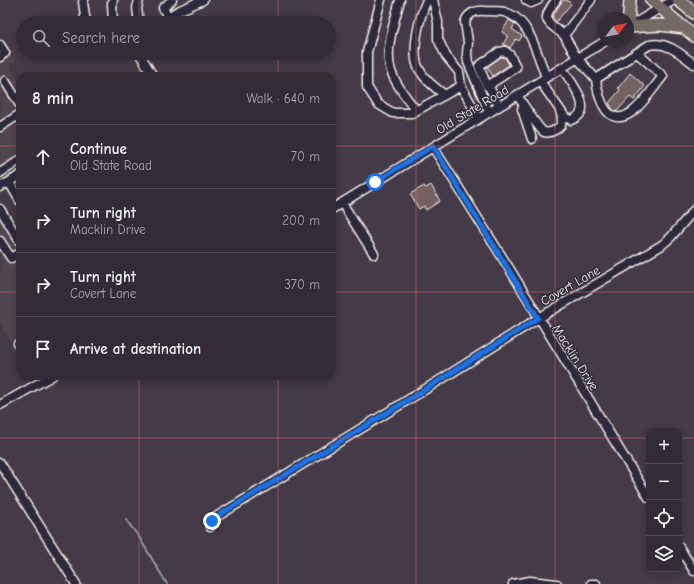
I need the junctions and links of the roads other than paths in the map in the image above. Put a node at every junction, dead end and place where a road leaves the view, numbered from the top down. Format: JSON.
{"nodes":[{"id":1,"x":84,"y":0,"type":"edge"},
{"id":2,"x":113,"y":0,"type":"edge"},
{"id":3,"x":139,"y":0,"type":"edge"},
{"id":4,"x":172,"y":0,"type":"edge"},
{"id":5,"x":203,"y":0,"type":"edge"},
{"id":6,"x":381,"y":0,"type":"edge"},
{"id":7,"x":400,"y":0,"type":"edge"},
{"id":8,"x":427,"y":0,"type":"edge"},
{"id":9,"x":433,"y":0,"type":"edge"},
{"id":10,"x":526,"y":0,"type":"edge"},
{"id":11,"x":538,"y":0,"type":"edge"},
{"id":12,"x":556,"y":0,"type":"edge"},
{"id":13,"x":591,"y":0,"type":"edge"},
{"id":14,"x":630,"y":0,"type":"edge"},
{"id":15,"x":651,"y":0,"type":"edge"},
{"id":16,"x":674,"y":0,"type":"edge"},
{"id":17,"x":678,"y":0,"type":"edge"},
{"id":18,"x":693,"y":0,"type":"edge"},
{"id":19,"x":694,"y":6,"type":"edge"},
{"id":20,"x":660,"y":8,"type":"junction"},
{"id":21,"x":629,"y":12,"type":"edge"},
{"id":22,"x":694,"y":13,"type":"edge"},
{"id":23,"x":85,"y":16,"type":"edge"},
{"id":24,"x":113,"y":16,"type":"edge"},
{"id":25,"x":137,"y":16,"type":"edge"},
{"id":26,"x":168,"y":16,"type":"edge"},
{"id":27,"x":170,"y":16,"type":"edge"},
{"id":28,"x":634,"y":23,"type":"edge"},
{"id":29,"x":634,"y":27,"type":"edge"},
{"id":30,"x":685,"y":28,"type":"junction"},
{"id":31,"x":565,"y":36,"type":"junction"},
{"id":32,"x":694,"y":36,"type":"edge"},
{"id":33,"x":0,"y":45,"type":"edge"},
{"id":34,"x":598,"y":46,"type":"edge"},
{"id":35,"x":637,"y":53,"type":"junction"},
{"id":36,"x":0,"y":57,"type":"edge"},
{"id":37,"x":577,"y":58,"type":"junction"},
{"id":38,"x":143,"y":60,"type":"edge"},
{"id":39,"x":694,"y":64,"type":"edge"},
{"id":40,"x":562,"y":68,"type":"junction"},
{"id":41,"x":151,"y":72,"type":"edge"},
{"id":42,"x":543,"y":79,"type":"junction"},
{"id":43,"x":596,"y":79,"type":"junction"},
{"id":44,"x":5,"y":81,"type":"dead end"},
{"id":45,"x":461,"y":86,"type":"junction"},
{"id":46,"x":489,"y":87,"type":"junction"},
{"id":47,"x":444,"y":95,"type":"junction"},
{"id":48,"x":517,"y":95,"type":"junction"},
{"id":49,"x":16,"y":99,"type":"edge"},
{"id":50,"x":499,"y":106,"type":"junction"},
{"id":51,"x":524,"y":106,"type":"junction"},
{"id":52,"x":559,"y":108,"type":"junction"},
{"id":53,"x":416,"y":110,"type":"junction"},
{"id":54,"x":489,"y":112,"type":"junction"},
{"id":55,"x":16,"y":117,"type":"edge"},
{"id":56,"x":479,"y":118,"type":"junction"},
{"id":57,"x":0,"y":127,"type":"edge"},
{"id":58,"x":532,"y":139,"type":"dead end"},
{"id":59,"x":433,"y":146,"type":"junction"},
{"id":60,"x":16,"y":163,"type":"edge"},
{"id":61,"x":0,"y":173,"type":"edge"},
{"id":62,"x":16,"y":177,"type":"edge"},
{"id":63,"x":8,"y":182,"type":"junction"},
{"id":64,"x":0,"y":187,"type":"edge"},
{"id":65,"x":16,"y":195,"type":"edge"},
{"id":66,"x":342,"y":203,"type":"junction"},
{"id":67,"x":336,"y":207,"type":"edge"},
{"id":68,"x":0,"y":209,"type":"edge"},
{"id":69,"x":694,"y":210,"type":"edge"},
{"id":70,"x":16,"y":233,"type":"edge"},
{"id":71,"x":0,"y":241,"type":"edge"},
{"id":72,"x":374,"y":254,"type":"dead end"},
{"id":73,"x":16,"y":255,"type":"edge"},
{"id":74,"x":538,"y":318,"type":"junction"},
{"id":75,"x":45,"y":380,"type":"edge"},
{"id":76,"x":0,"y":405,"type":"edge"},
{"id":77,"x":0,"y":463,"type":"edge"},
{"id":78,"x":646,"y":493,"type":"edge"},
{"id":79,"x":210,"y":527,"type":"dead end"},
{"id":80,"x":682,"y":551,"type":"edge"},
{"id":81,"x":694,"y":571,"type":"edge"},
{"id":82,"x":76,"y":584,"type":"edge"},
{"id":83,"x":514,"y":584,"type":"edge"},
{"id":84,"x":557,"y":584,"type":"edge"},
{"id":85,"x":591,"y":584,"type":"edge"},
{"id":86,"x":596,"y":584,"type":"edge"}],
"edges":[{"from":1,"to":23,"type":"street"},
{"from":2,"to":24,"type":"street"},
{"from":3,"to":25,"type":"street"},
{"from":4,"to":26,"type":"street"},
{"from":5,"to":27,"type":"street"},
{"from":6,"to":53,"type":"street"},
{"from":7,"to":53,"type":"street"},
{"from":8,"to":47,"type":"street"},
{"from":9,"to":45,"type":"street"},
{"from":10,"to":11,"type":"street"},
{"from":12,"to":31,"type":"street"},
{"from":13,"to":31,"type":"street"},
{"from":14,"to":21,"type":"highway"},
{"from":15,"to":20,"type":"highway"},
{"from":16,"to":20,"type":"street"},
{"from":17,"to":22,"type":"highway"},
{"from":18,"to":19,"type":"highway"},
{"from":20,"to":28,"type":"street"},
{"from":20,"to":30,"type":"highway"},
{"from":29,"to":30,"type":"highway"},
{"from":30,"to":32,"type":"highway"},
{"from":31,"to":37,"type":"street"},
{"from":33,"to":36,"type":"street"},
{"from":34,"to":37,"type":"street","name":"Old State Road"},
{"from":35,"to":39,"type":"street"},
{"from":35,"to":43,"type":"street"},
{"from":35,"to":43,"type":"street"},
{"from":37,"to":40,"type":"street","name":"Old State Road"},
{"from":37,"to":43,"type":"street"},
{"from":38,"to":41,"type":"street"},
{"from":40,"to":42,"type":"street","name":"Old State Road"},
{"from":40,"to":52,"type":"street"},
{"from":42,"to":48,"type":"street","name":"Old State Road"},
{"from":42,"to":52,"type":"street"},
{"from":42,"to":54,"type":"street"},
{"from":44,"to":49,"type":"street"},
{"from":45,"to":47,"type":"street"},
{"from":45,"to":56,"type":"street"},
{"from":46,"to":46,"type":"street"},
{"from":46,"to":50,"type":"street"},
{"from":47,"to":53,"type":"street"},
{"from":48,"to":50,"type":"street","name":"Old State Road"},
{"from":48,"to":51,"type":"street"},
{"from":50,"to":54,"type":"street","name":"Old State Road"},
{"from":51,"to":52,"type":"street"},
{"from":51,"to":58,"type":"street"},
{"from":54,"to":56,"type":"street","name":"Old State Road"},
{"from":55,"to":57,"type":"street"},
{"from":56,"to":59,"type":"street","name":"Old State Road"},
{"from":59,"to":66,"type":"street","name":"Old State Road"},
{"from":59,"to":74,"type":"street","name":"Macklin Drive"},
{"from":60,"to":61,"type":"street"},
{"from":62,"to":63,"type":"street"},
{"from":63,"to":64,"type":"street"},
{"from":63,"to":65,"type":"street"},
{"from":66,"to":67,"type":"street","name":"Old State Road"},
{"from":66,"to":72,"type":"street"},
{"from":68,"to":70,"type":"street"},
{"from":69,"to":74,"type":"street","name":"Covert Lane"},
{"from":71,"to":73,"type":"street"},
{"from":74,"to":78,"type":"street","name":"Macklin Drive"},
{"from":74,"to":79,"type":"street","name":"Covert Lane"},
{"from":75,"to":76,"type":"street"},
{"from":77,"to":82,"type":"street"},
{"from":80,"to":81,"type":"street"},
{"from":83,"to":84,"type":"street"},
{"from":85,"to":86,"type":"street"}]}
